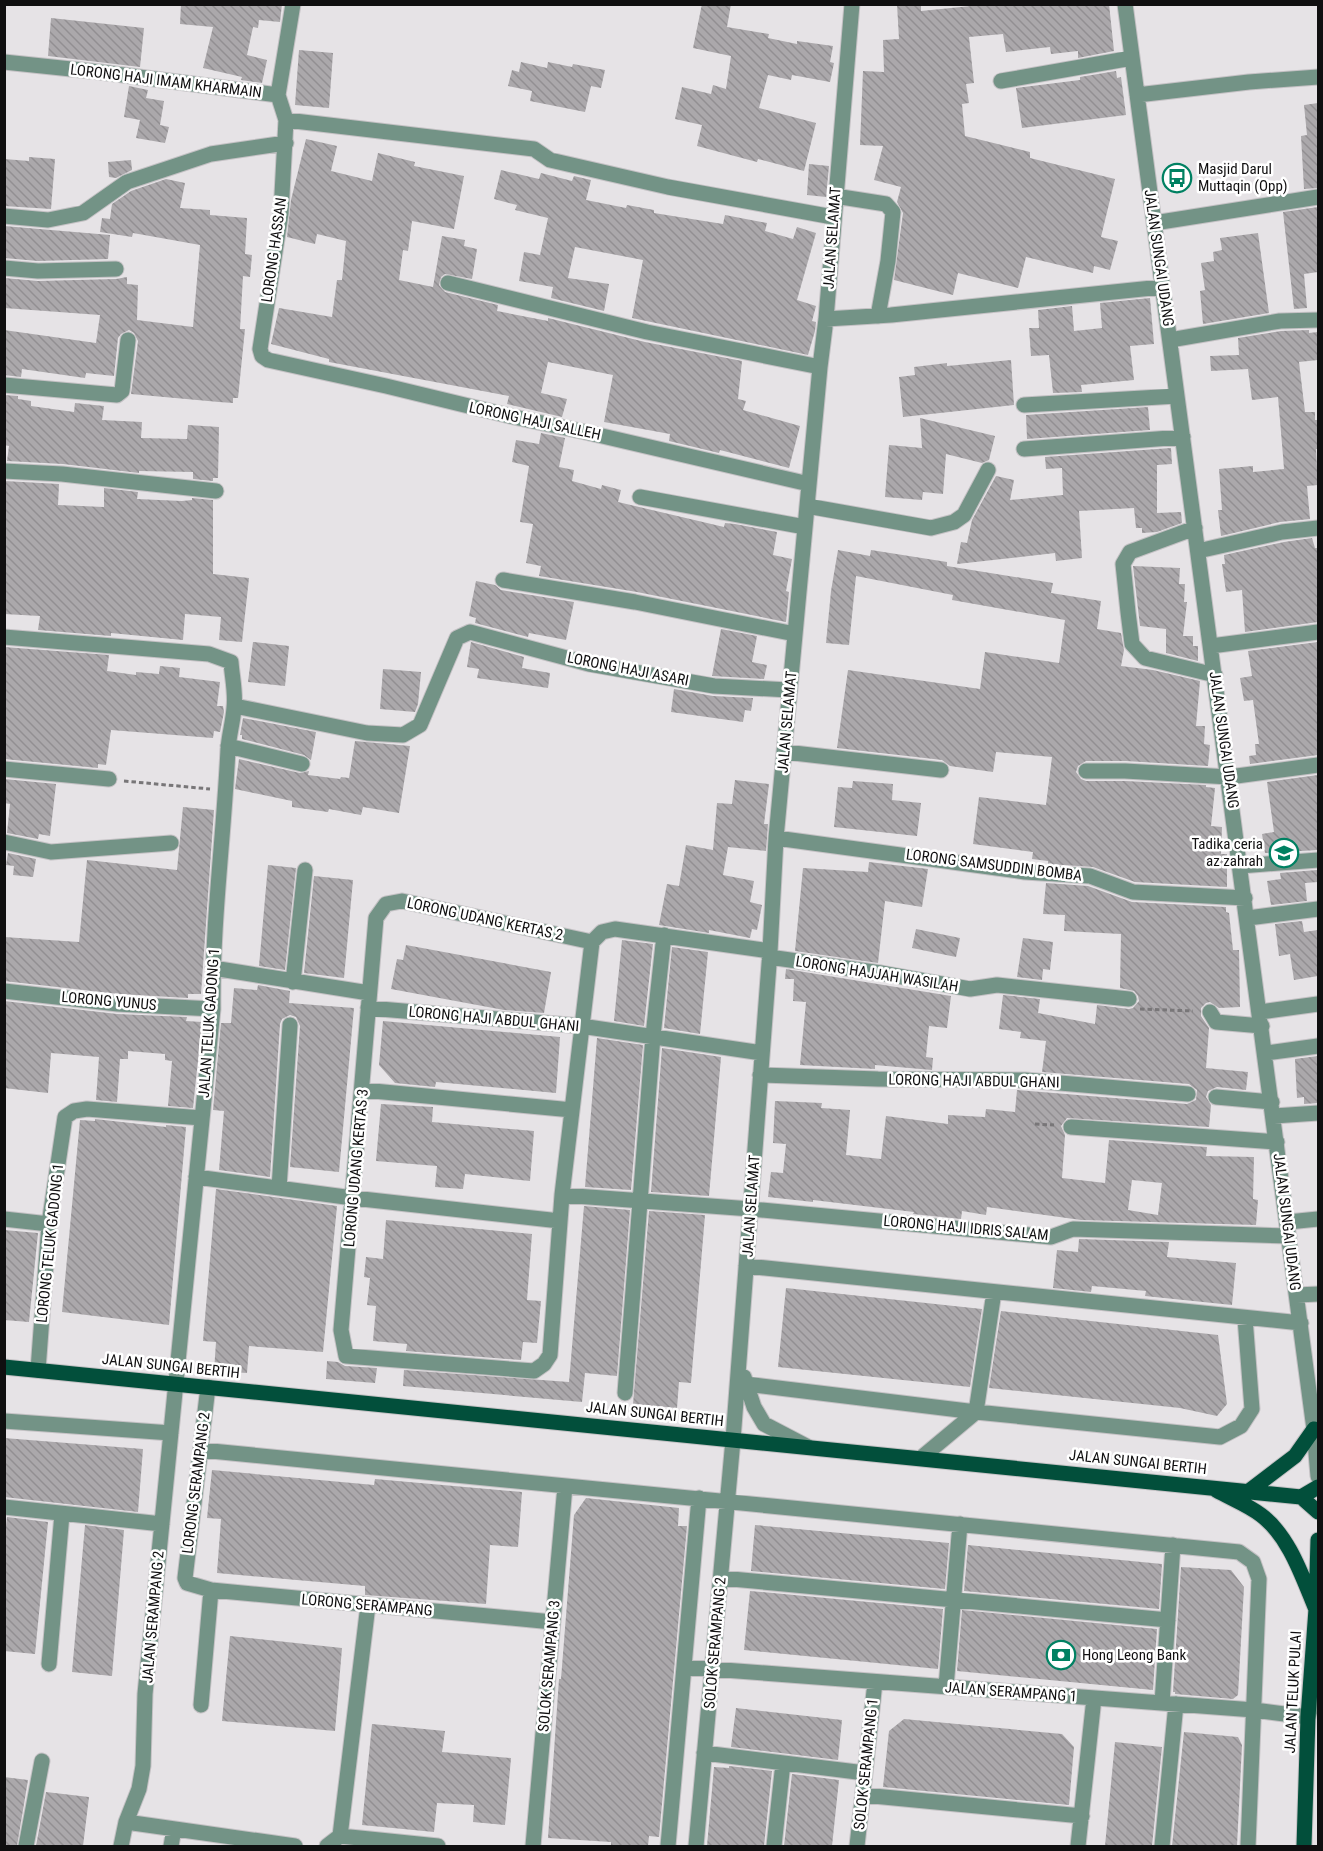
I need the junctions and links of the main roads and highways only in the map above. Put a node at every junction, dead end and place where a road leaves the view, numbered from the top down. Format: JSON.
{"nodes":[{"id":1,"x":4,"y":1367,"type":"edge"},
{"id":2,"x":1316,"y":1434,"type":"edge"},
{"id":3,"x":1210,"y":1487,"type":"junction"},
{"id":4,"x":1318,"y":1487,"type":"edge"},
{"id":5,"x":1249,"y":1491,"type":"junction"},
{"id":6,"x":1301,"y":1497,"type":"junction"},
{"id":7,"x":1318,"y":1512,"type":"edge"},
{"id":8,"x":1318,"y":1540,"type":"edge"},
{"id":9,"x":1317,"y":1608,"type":"edge"},
{"id":10,"x":1304,"y":1846,"type":"edge"}],
"edges":[{"from":1,"to":3,"type":"main road","name":"JALAN SUNGAI BERTIH"},
{"from":2,"to":5,"type":"main road"},
{"from":3,"to":5,"type":"main road","name":"JALAN SUNGAI BERTIH"},
{"from":3,"to":9,"type":"main road"},
{"from":4,"to":6,"type":"main road"},
{"from":5,"to":6,"type":"main road","name":"JALAN SUNGAI BERTIH"},
{"from":6,"to":7,"type":"main road"},
{"from":8,"to":9,"type":"main road","name":"JALAN TELUK PULAI"},
{"from":9,"to":10,"type":"main road","name":"JALAN TELUK PULAI"}]}
